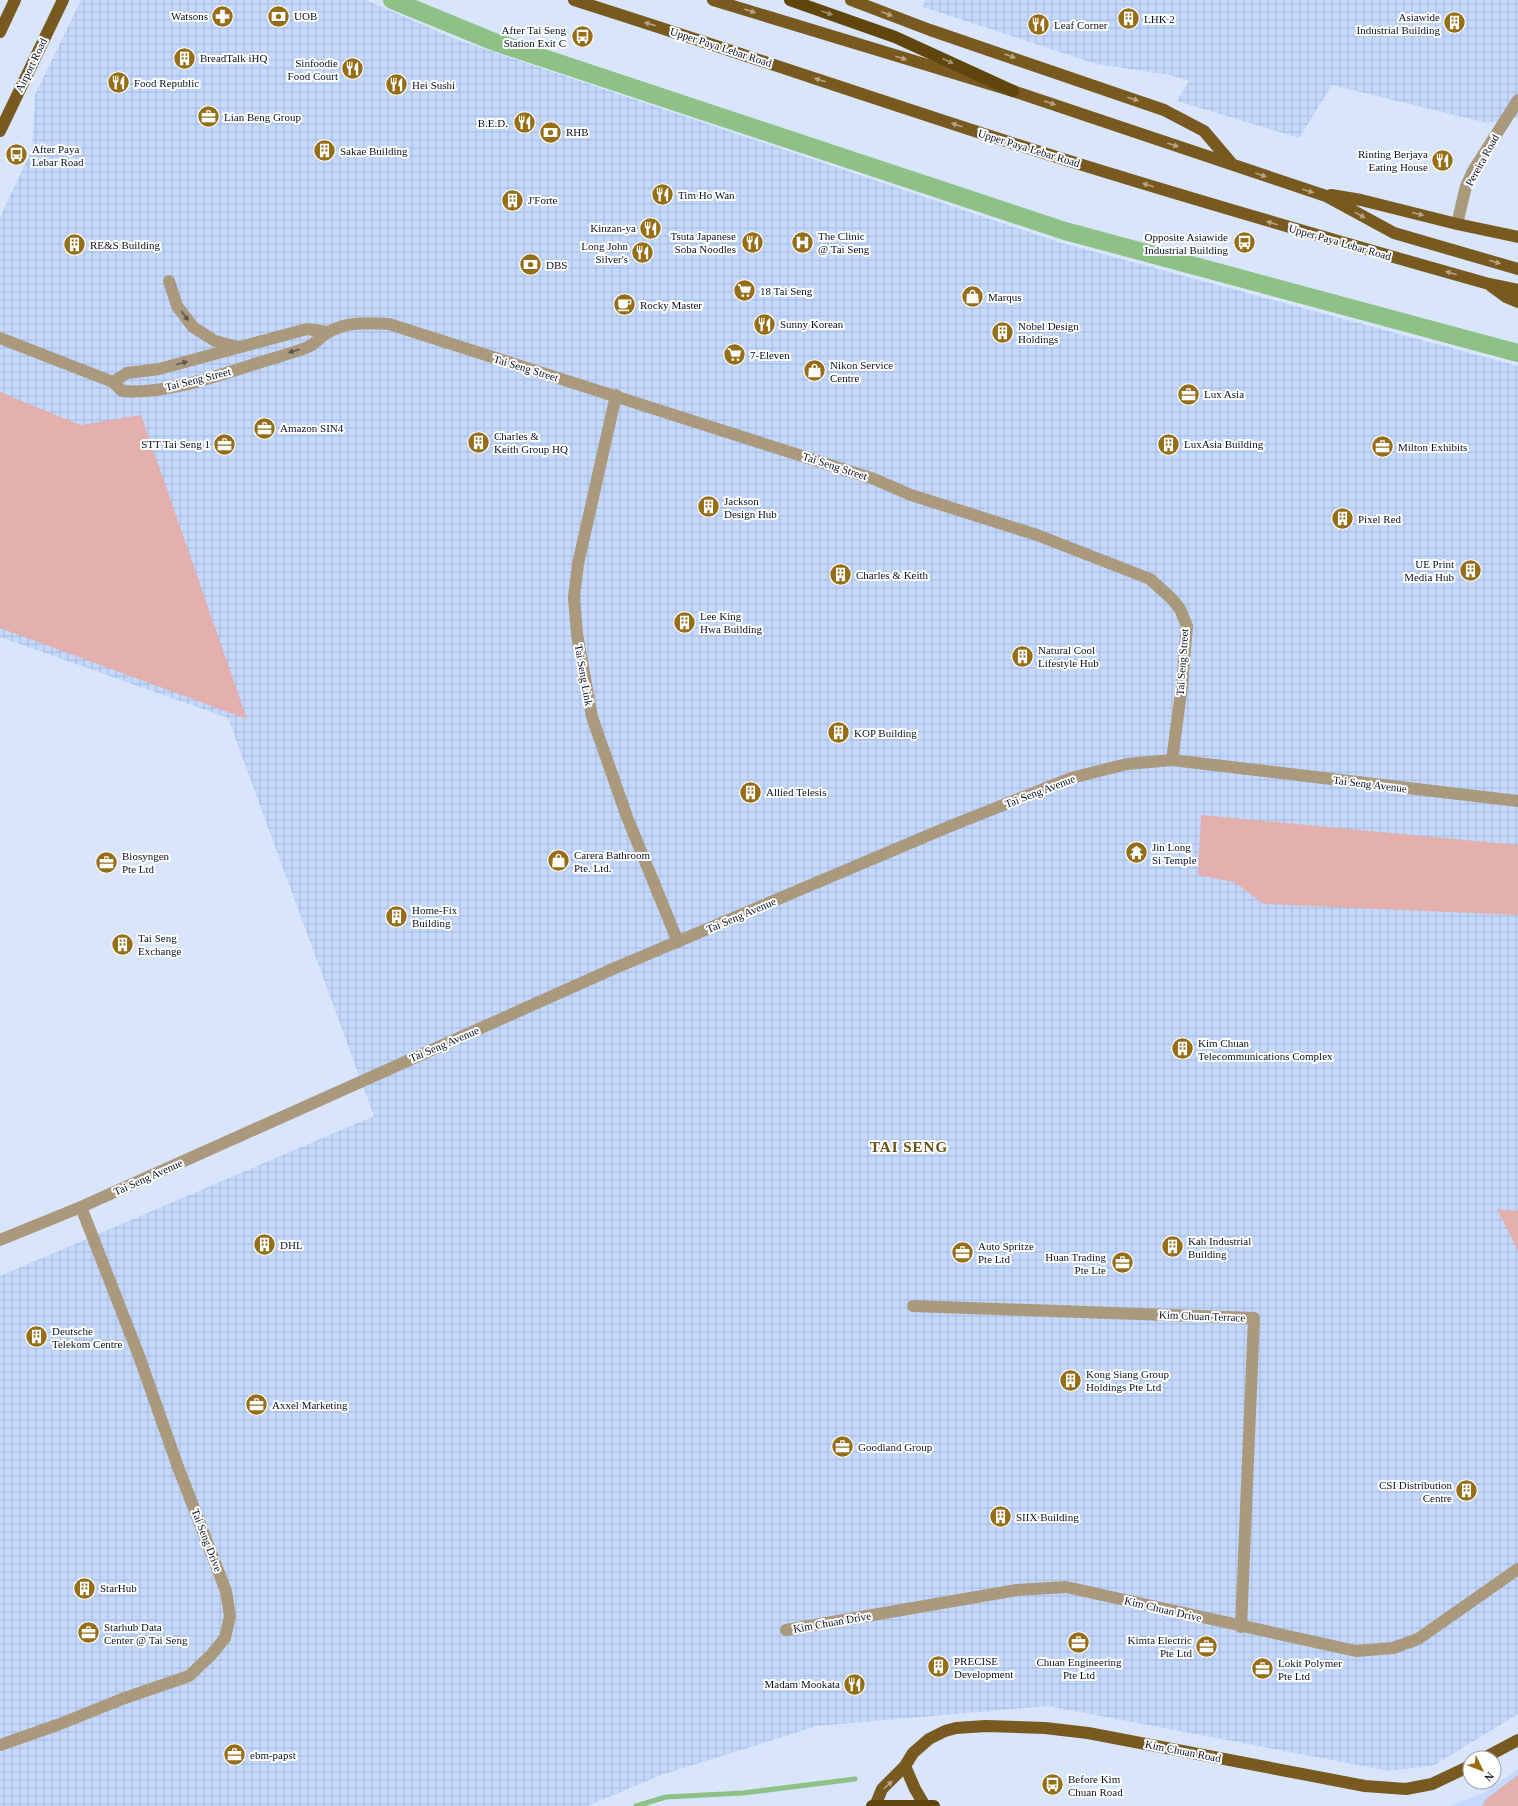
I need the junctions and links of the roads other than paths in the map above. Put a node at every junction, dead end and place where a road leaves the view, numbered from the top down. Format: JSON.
{"nodes":[{"id":1,"x":15,"y":0,"type":"edge"},
{"id":2,"x":62,"y":0,"type":"edge"},
{"id":3,"x":574,"y":0,"type":"edge"},
{"id":4,"x":713,"y":0,"type":"edge"},
{"id":5,"x":790,"y":0,"type":"edge"},
{"id":6,"x":851,"y":0,"type":"edge"},
{"id":7,"x":0,"y":32,"type":"edge"},
{"id":8,"x":1013,"y":91,"type":"junction"},
{"id":9,"x":1518,"y":100,"type":"edge"},
{"id":10,"x":0,"y":130,"type":"edge"},
{"id":11,"x":1232,"y":165,"type":"junction"},
{"id":12,"x":1326,"y":196,"type":"junction"},
{"id":13,"x":1457,"y":224,"type":"junction"},
{"id":14,"x":1518,"y":237,"type":"edge"},
{"id":15,"x":1518,"y":269,"type":"edge"},
{"id":16,"x":168,"y":281,"type":"dead end"},
{"id":17,"x":1489,"y":284,"type":"junction"},
{"id":18,"x":1518,"y":290,"type":"edge"},
{"id":19,"x":1518,"y":302,"type":"edge"},
{"id":20,"x":328,"y":332,"type":"junction"},
{"id":21,"x":0,"y":338,"type":"edge"},
{"id":22,"x":241,"y":347,"type":"junction"},
{"id":23,"x":114,"y":382,"type":"junction"},
{"id":24,"x":616,"y":395,"type":"junction"},
{"id":25,"x":1172,"y":760,"type":"junction"},
{"id":26,"x":1518,"y":801,"type":"edge"},
{"id":27,"x":678,"y":942,"type":"junction"},
{"id":28,"x":81,"y":1207,"type":"junction"},
{"id":29,"x":0,"y":1240,"type":"edge"},
{"id":30,"x":913,"y":1306,"type":"dead end"},
{"id":31,"x":1518,"y":1569,"type":"edge"},
{"id":32,"x":1241,"y":1626,"type":"junction"},
{"id":33,"x":786,"y":1630,"type":"dead end"},
{"id":34,"x":1518,"y":1740,"type":"edge"},
{"id":35,"x":0,"y":1745,"type":"edge"},
{"id":36,"x":1499,"y":1750,"type":"edge"},
{"id":37,"x":905,"y":1766,"type":"junction"},
{"id":38,"x":1462,"y":1770,"type":"edge"},
{"id":39,"x":874,"y":1806,"type":"edge"},
{"id":40,"x":926,"y":1806,"type":"edge"},
{"id":41,"x":934,"y":1806,"type":"edge"}],
"edges":[{"from":1,"to":7,"type":"main road"},
{"from":2,"to":10,"type":"main road","name":"Airport Road"},
{"from":17,"to":3,"type":"main road","name":"Upper Paya Lebar Road","one_way":true},
{"from":4,"to":8,"type":"main road","name":"Upper Paya Lebar Road","one_way":true},
{"from":5,"to":8,"type":"highway","one_way":true},
{"from":6,"to":11,"type":"main road","one_way":true},
{"from":8,"to":11,"type":"main road","name":"Upper Paya Lebar Road","one_way":true},
{"from":9,"to":13,"type":"street","name":"Pereira Road"},
{"from":11,"to":12,"type":"main road","name":"Upper Paya Lebar Road","one_way":true},
{"from":12,"to":13,"type":"main road","name":"Upper Paya Lebar Road","one_way":true},
{"from":12,"to":15,"type":"main road","name":"Upper Paya Lebar Road","one_way":true},
{"from":13,"to":14,"type":"main road","name":"Upper Paya Lebar Road"},
{"from":16,"to":22,"type":"street","one_way":true},
{"from":17,"to":18,"type":"main road","name":"Upper Paya Lebar Road"},
{"from":17,"to":19,"type":"main road","name":"Upper Paya Lebar Road"},
{"from":20,"to":22,"type":"street","name":"Tai Seng Street"},
{"from":20,"to":23,"type":"street","name":"Tai Seng Street","one_way":true},
{"from":20,"to":24,"type":"street","name":"Tai Seng Street"},
{"from":21,"to":23,"type":"street","name":"Tai Seng Street"},
{"from":23,"to":22,"type":"street","name":"Tai Seng Street","one_way":true},
{"from":24,"to":25,"type":"street","name":"Tai Seng Street"},
{"from":24,"to":27,"type":"street","name":"Tai Seng Link"},
{"from":25,"to":26,"type":"street","name":"Tai Seng Avenue"},
{"from":25,"to":27,"type":"street","name":"Tai Seng Avenue"},
{"from":27,"to":28,"type":"street","name":"Tai Seng Avenue"},
{"from":28,"to":29,"type":"street","name":"Tai Seng Avenue"},
{"from":28,"to":35,"type":"street","name":"Tai Seng Drive"},
{"from":30,"to":32,"type":"street","name":"Kim Chuan Terrace"},
{"from":31,"to":32,"type":"street","name":"Kim Chuan Drive"},
{"from":32,"to":33,"type":"street","name":"Kim Chuan Drive"},
{"from":34,"to":36,"type":"main road"},
{"from":37,"to":38,"type":"main road","name":"Kim Chuan Road"},
{"from":39,"to":37,"type":"main road","name":"Kim Chuan Road","one_way":true},
{"from":37,"to":40,"type":"main road"},
{"from":39,"to":40,"type":"highway"},
{"from":40,"to":41,"type":"highway"}]}
